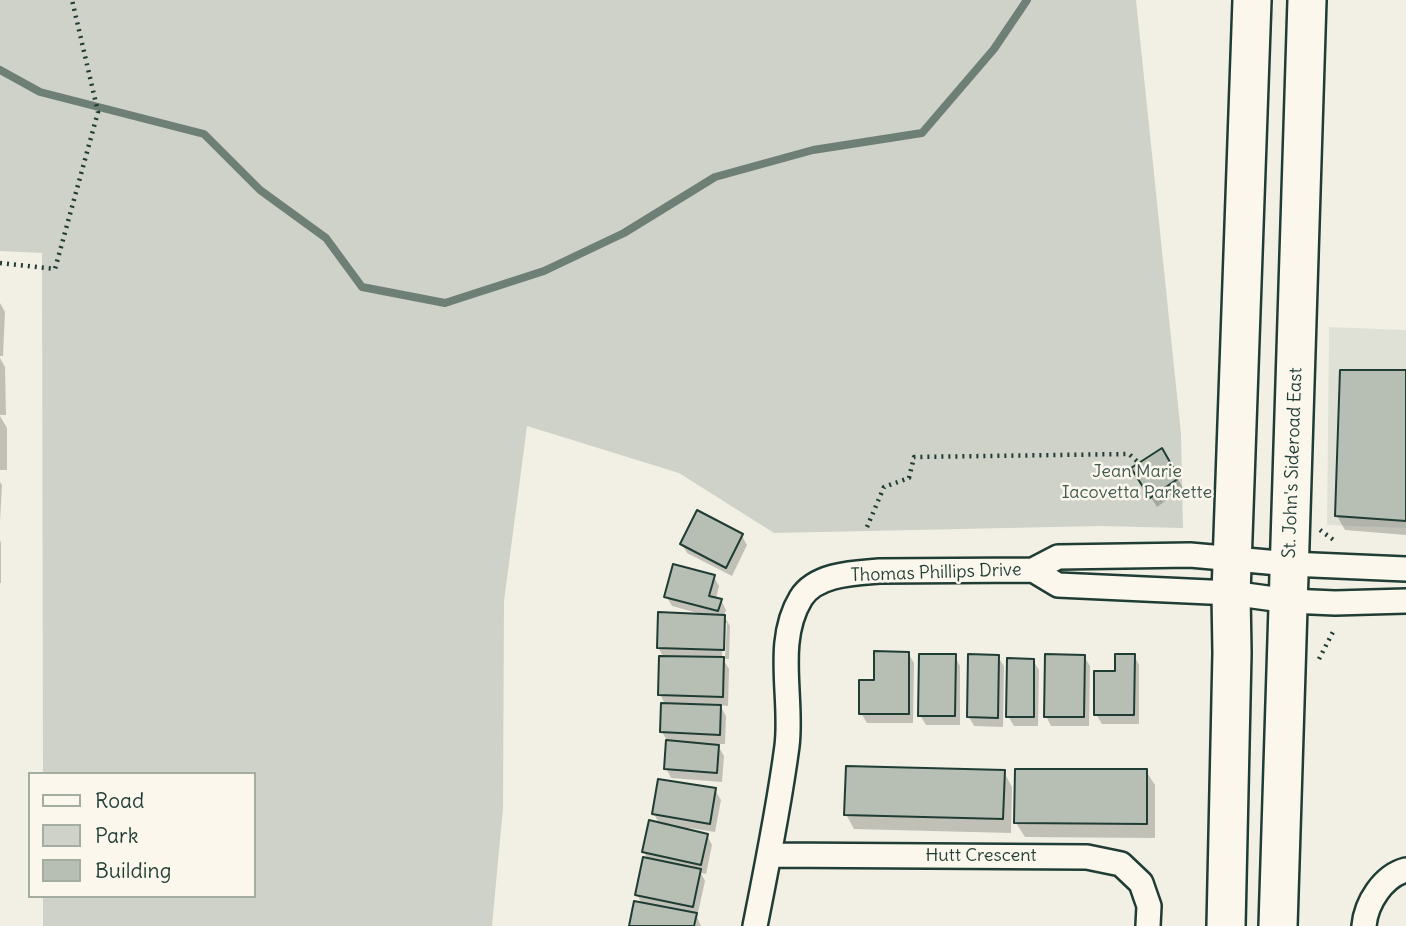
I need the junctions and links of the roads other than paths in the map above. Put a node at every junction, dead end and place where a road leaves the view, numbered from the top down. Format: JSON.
{"nodes":[{"id":1,"x":1252,"y":0,"type":"edge"},
{"id":2,"x":1307,"y":0,"type":"edge"},
{"id":3,"x":1290,"y":564,"type":"junction"},
{"id":4,"x":1406,"y":569,"type":"edge"},
{"id":5,"x":1033,"y":570,"type":"junction"},
{"id":6,"x":1232,"y":575,"type":"junction"},
{"id":7,"x":1289,"y":601,"type":"junction"},
{"id":8,"x":1406,"y":601,"type":"edge"},
{"id":9,"x":770,"y":855,"type":"junction"},
{"id":10,"x":1406,"y":870,"type":"edge"},
{"id":11,"x":755,"y":926,"type":"edge"},
{"id":12,"x":1148,"y":926,"type":"edge"},
{"id":13,"x":1226,"y":926,"type":"edge"},
{"id":14,"x":1278,"y":926,"type":"edge"},
{"id":15,"x":1364,"y":926,"type":"edge"}],
"edges":[{"from":1,"to":6,"type":"main road"},
{"from":2,"to":3,"type":"main road","name":"St. John's Sideroad East"},
{"from":3,"to":4,"type":"street"},
{"from":3,"to":6,"type":"street"},
{"from":3,"to":7,"type":"main road","name":"St. John's Sideroad East"},
{"from":5,"to":6,"type":"street","name":"Thomas Phillips Drive"},
{"from":5,"to":6,"type":"street","name":"Thomas Phillips Drive"},
{"from":5,"to":9,"type":"street","name":"Thomas Phillips Drive"},
{"from":6,"to":7,"type":"street"},
{"from":6,"to":13,"type":"main road"},
{"from":7,"to":8,"type":"street"},
{"from":7,"to":14,"type":"main road","name":"St. John's Sideroad East"},
{"from":9,"to":11,"type":"street","name":"Thomas Phillips Drive"},
{"from":9,"to":12,"type":"street","name":"Hutt Crescent"},
{"from":10,"to":15,"type":"street"}]}
